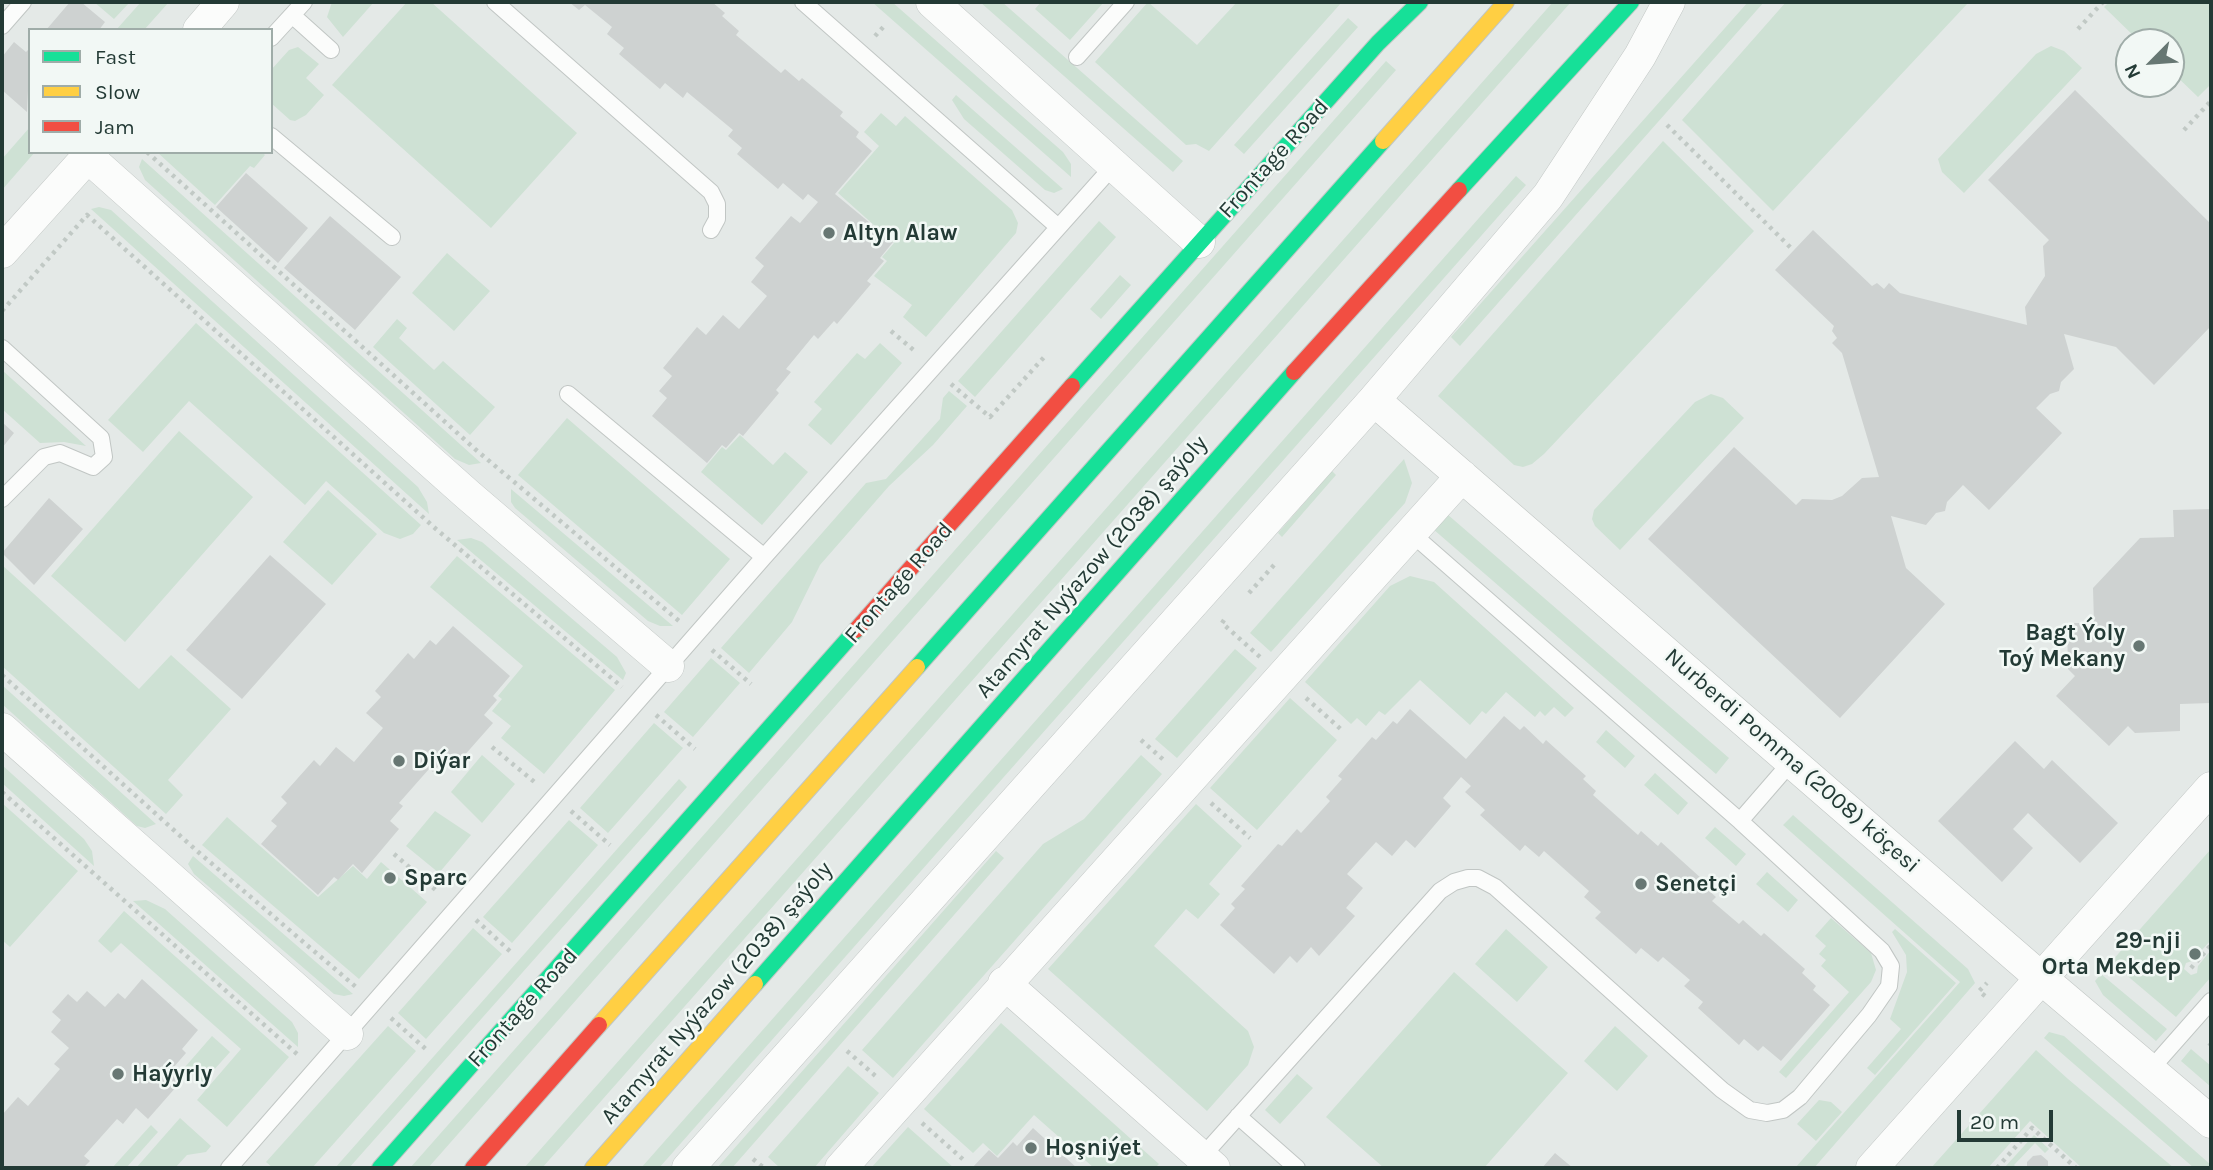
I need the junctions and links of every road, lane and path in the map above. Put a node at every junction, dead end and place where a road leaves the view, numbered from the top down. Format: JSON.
{"nodes":[{"id":1,"x":23,"y":2,"type":"edge"},
{"id":2,"x":223,"y":2,"type":"edge"},
{"id":3,"x":304,"y":2,"type":"edge"},
{"id":4,"x":495,"y":2,"type":"edge"},
{"id":5,"x":803,"y":2,"type":"edge"},
{"id":6,"x":932,"y":2,"type":"edge"},
{"id":7,"x":1126,"y":2,"type":"edge"},
{"id":8,"x":1420,"y":2,"type":"edge"},
{"id":9,"x":1506,"y":2,"type":"edge"},
{"id":10,"x":1631,"y":2,"type":"edge"},
{"id":11,"x":1669,"y":2,"type":"edge"},
{"id":12,"x":2103,"y":2,"type":"edge"},
{"id":13,"x":292,"y":15,"type":"junction"},
{"id":14,"x":2,"y":26,"type":"edge"},
{"id":15,"x":201,"y":28,"type":"edge"},
{"id":16,"x":2078,"y":29,"type":"dead end"},
{"id":17,"x":273,"y":36,"type":"edge"},
{"id":18,"x":331,"y":50,"type":"dead end"},
{"id":19,"x":1077,"y":57,"type":"dead end"},
{"id":20,"x":2211,"y":101,"type":"edge"},
{"id":21,"x":1667,"y":124,"type":"dead end"},
{"id":22,"x":2184,"y":130,"type":"dead end"},
{"id":23,"x":273,"y":138,"type":"edge"},
{"id":24,"x":149,"y":154,"type":"edge"},
{"id":25,"x":90,"y":155,"type":"edge"},
{"id":26,"x":1115,"y":164,"type":"junction"},
{"id":27,"x":1056,"y":226,"type":"junction"},
{"id":28,"x":711,"y":230,"type":"dead end"},
{"id":29,"x":392,"y":237,"type":"dead end"},
{"id":30,"x":1199,"y":242,"type":"junction"},
{"id":31,"x":1792,"y":249,"type":"dead end"},
{"id":32,"x":2,"y":252,"type":"edge"},
{"id":33,"x":2,"y":311,"type":"edge"},
{"id":34,"x":891,"y":331,"type":"dead end"},
{"id":35,"x":2,"y":348,"type":"edge"},
{"id":36,"x":1046,"y":355,"type":"dead end"},
{"id":37,"x":921,"y":357,"type":"dead end"},
{"id":38,"x":947,"y":380,"type":"dead end"},
{"id":39,"x":568,"y":394,"type":"dead end"},
{"id":40,"x":1374,"y":400,"type":"junction"},
{"id":41,"x":1462,"y":476,"type":"junction"},
{"id":42,"x":2,"y":499,"type":"edge"},
{"id":43,"x":1411,"y":533,"type":"junction"},
{"id":44,"x":764,"y":557,"type":"junction"},
{"id":45,"x":1274,"y":565,"type":"dead end"},
{"id":46,"x":1242,"y":600,"type":"dead end"},
{"id":47,"x":683,"y":625,"type":"dead end"},
{"id":48,"x":711,"y":649,"type":"dead end"},
{"id":49,"x":668,"y":666,"type":"junction"},
{"id":50,"x":2,"y":676,"type":"edge"},
{"id":51,"x":751,"y":684,"type":"dead end"},
{"id":52,"x":624,"y":689,"type":"dead end"},
{"id":53,"x":654,"y":713,"type":"dead end"},
{"id":54,"x":2,"y":729,"type":"edge"},
{"id":55,"x":492,"y":747,"type":"dead end"},
{"id":56,"x":695,"y":749,"type":"dead end"},
{"id":57,"x":1793,"y":761,"type":"junction"},
{"id":58,"x":539,"y":786,"type":"dead end"},
{"id":59,"x":2211,"y":788,"type":"edge"},
{"id":60,"x":2,"y":792,"type":"edge"},
{"id":61,"x":569,"y":810,"type":"dead end"},
{"id":62,"x":1740,"y":821,"type":"junction"},
{"id":63,"x":610,"y":845,"type":"dead end"},
{"id":64,"x":394,"y":854,"type":"dead end"},
{"id":65,"x":443,"y":897,"type":"dead end"},
{"id":66,"x":474,"y":918,"type":"dead end"},
{"id":67,"x":2211,"y":945,"type":"edge"},
{"id":68,"x":513,"y":954,"type":"dead end"},
{"id":69,"x":2191,"y":968,"type":"dead end"},
{"id":70,"x":2040,"y":978,"type":"junction"},
{"id":71,"x":1004,"y":983,"type":"junction"},
{"id":72,"x":1987,"y":983,"type":"dead end"},
{"id":73,"x":360,"y":990,"type":"dead end"},
{"id":74,"x":1979,"y":992,"type":"dead end"},
{"id":75,"x":2211,"y":1000,"type":"edge"},
{"id":76,"x":388,"y":1015,"type":"dead end"},
{"id":77,"x":347,"y":1034,"type":"junction"},
{"id":78,"x":428,"y":1051,"type":"dead end"},
{"id":79,"x":2150,"y":1070,"type":"junction"},
{"id":80,"x":315,"y":1071,"type":"junction"},
{"id":81,"x":1238,"y":1116,"type":"junction"},
{"id":82,"x":2211,"y":1122,"type":"edge"},
{"id":83,"x":753,"y":1159,"type":"dead end"},
{"id":84,"x":1202,"y":1165,"type":"edge"},
{"id":85,"x":229,"y":1168,"type":"edge"},
{"id":86,"x":380,"y":1168,"type":"edge"},
{"id":87,"x":473,"y":1168,"type":"edge"},
{"id":88,"x":593,"y":1168,"type":"edge"},
{"id":89,"x":688,"y":1168,"type":"edge"},
{"id":90,"x":764,"y":1168,"type":"edge"},
{"id":91,"x":841,"y":1168,"type":"edge"},
{"id":92,"x":1297,"y":1168,"type":"edge"},
{"id":93,"x":1872,"y":1168,"type":"edge"},
{"id":94,"x":1997,"y":1168,"type":"edge"},
{"id":95,"x":2076,"y":1168,"type":"edge"}],
"edges":[{"from":1,"to":14,"type":"lane"},
{"from":2,"to":15,"type":"street"},
{"from":3,"to":13,"type":"lane"},
{"from":4,"to":28,"type":"lane"},
{"from":5,"to":27,"type":"lane"},
{"from":6,"to":26,"type":"street"},
{"from":7,"to":19,"type":"lane"},
{"from":8,"to":30,"type":"main road","name":"Frontage Road"},
{"from":9,"to":87,"type":"main road"},
{"from":10,"to":88,"type":"main road","name":"Atamyrat Nyýazow (2038) şaýoly"},
{"from":11,"to":40,"type":"street"},
{"from":12,"to":16,"type":"path"},
{"from":13,"to":17,"type":"lane"},
{"from":13,"to":18,"type":"lane"},
{"from":20,"to":22,"type":"path"},
{"from":21,"to":31,"type":"path"},
{"from":23,"to":29,"type":"lane"},
{"from":24,"to":47,"type":"path"},
{"from":25,"to":32,"type":"street"},
{"from":25,"to":49,"type":"street"},
{"from":26,"to":27,"type":"lane"},
{"from":26,"to":30,"type":"street"},
{"from":27,"to":44,"type":"lane"},
{"from":30,"to":86,"type":"main road","name":"Frontage Road"},
{"from":33,"to":52,"type":"path"},
{"from":34,"to":37,"type":"path"},
{"from":35,"to":42,"type":"lane"},
{"from":36,"to":38,"type":"path"},
{"from":39,"to":44,"type":"lane"},
{"from":40,"to":41,"type":"street","name":"Nurberdi Pomma (2008) köçesi"},
{"from":40,"to":89,"type":"street"},
{"from":41,"to":43,"type":"street"},
{"from":41,"to":57,"type":"street","name":"Nurberdi Pomma (2008) köçesi"},
{"from":43,"to":62,"type":"lane"},
{"from":43,"to":71,"type":"street"},
{"from":44,"to":49,"type":"lane"},
{"from":45,"to":46,"type":"path"},
{"from":48,"to":51,"type":"path"},
{"from":49,"to":77,"type":"lane"},
{"from":50,"to":73,"type":"path"},
{"from":53,"to":56,"type":"path"},
{"from":54,"to":77,"type":"street"},
{"from":55,"to":58,"type":"path"},
{"from":57,"to":62,"type":"lane"},
{"from":57,"to":70,"type":"street","name":"Nurberdi Pomma (2008) köçesi"},
{"from":59,"to":70,"type":"street"},
{"from":60,"to":80,"type":"path"},
{"from":61,"to":63,"type":"path"},
{"from":62,"to":81,"type":"lane"},
{"from":64,"to":65,"type":"path"},
{"from":66,"to":68,"type":"path"},
{"from":67,"to":69,"type":"path"},
{"from":70,"to":79,"type":"street","name":"Nurberdi Pomma (2008) köçesi"},
{"from":70,"to":93,"type":"street"},
{"from":71,"to":84,"type":"street"},
{"from":71,"to":91,"type":"street"},
{"from":72,"to":74,"type":"path"},
{"from":75,"to":79,"type":"lane"},
{"from":76,"to":78,"type":"path"},
{"from":77,"to":80,"type":"lane"},
{"from":79,"to":82,"type":"street","name":"Nurberdi Pomma (2008) köçesi"},
{"from":80,"to":85,"type":"lane"},
{"from":81,"to":84,"type":"lane"},
{"from":81,"to":92,"type":"lane"},
{"from":83,"to":90,"type":"path"},
{"from":94,"to":95,"type":"path"}]}
